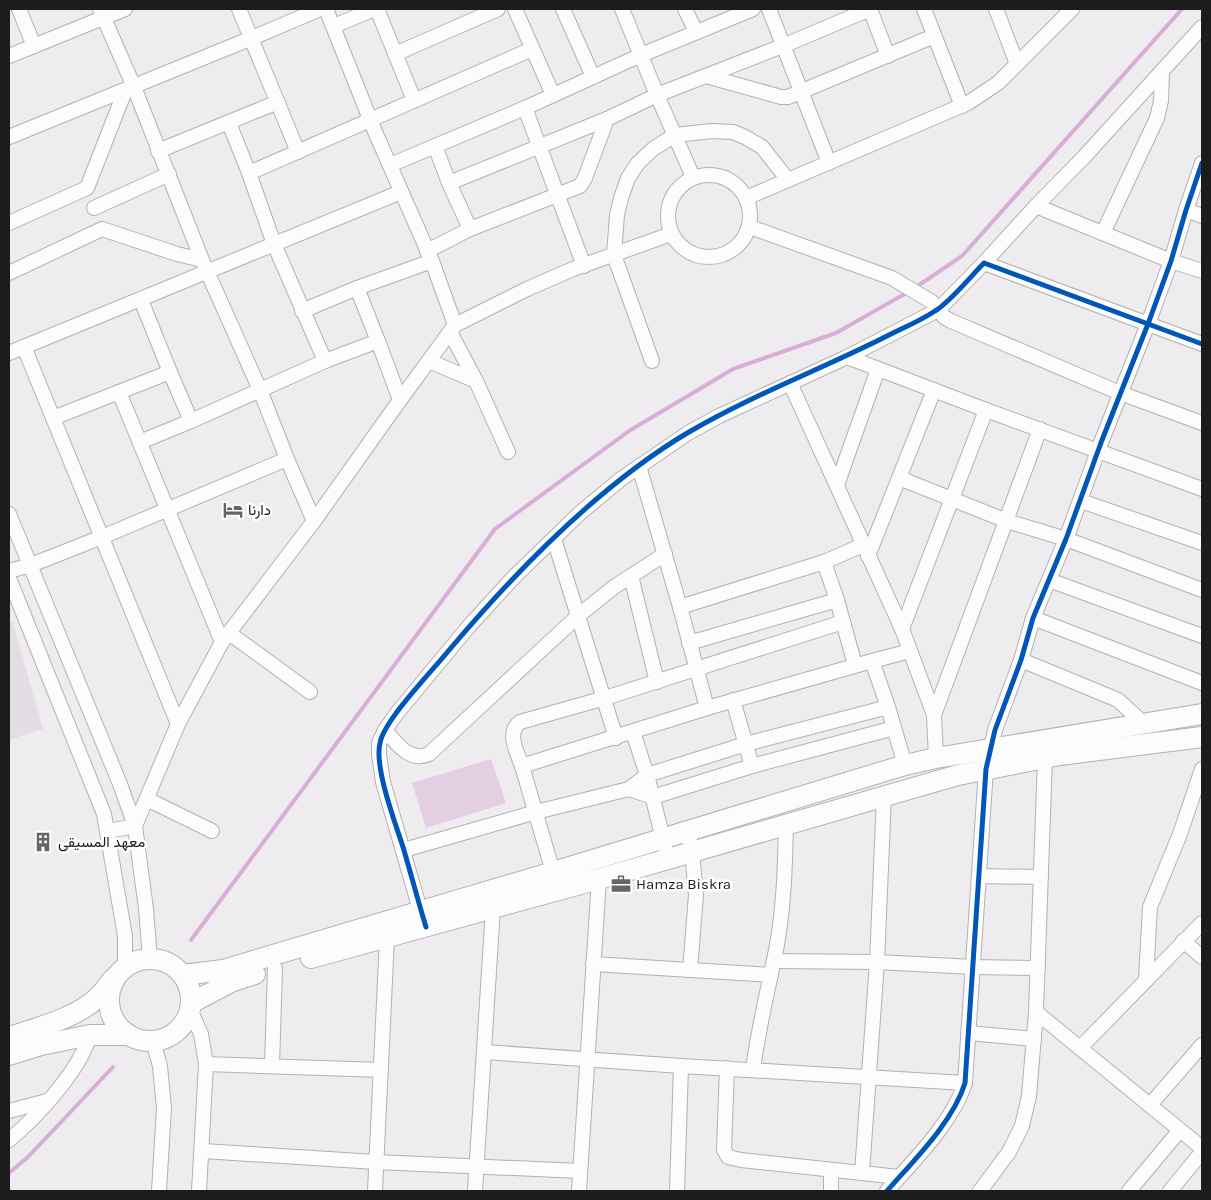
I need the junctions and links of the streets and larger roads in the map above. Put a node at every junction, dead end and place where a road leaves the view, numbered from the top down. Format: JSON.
{"nodes":[{"id":1,"x":19,"y":9,"type":"edge"},
{"id":2,"x":125,"y":9,"type":"edge"},
{"id":3,"x":238,"y":9,"type":"edge"},
{"id":4,"x":320,"y":9,"type":"edge"},
{"id":5,"x":326,"y":9,"type":"edge"},
{"id":6,"x":376,"y":9,"type":"edge"},
{"id":7,"x":498,"y":9,"type":"edge"},
{"id":8,"x":515,"y":9,"type":"edge"},
{"id":9,"x":563,"y":9,"type":"edge"},
{"id":10,"x":622,"y":9,"type":"edge"},
{"id":11,"x":685,"y":9,"type":"edge"},
{"id":12,"x":753,"y":9,"type":"edge"},
{"id":13,"x":769,"y":9,"type":"edge"},
{"id":14,"x":870,"y":9,"type":"edge"},
{"id":15,"x":924,"y":9,"type":"edge"},
{"id":16,"x":996,"y":9,"type":"edge"},
{"id":17,"x":1069,"y":10,"type":"edge"},
{"id":18,"x":102,"y":13,"type":"edge"},
{"id":19,"x":732,"y":13,"type":"edge"},
{"id":20,"x":334,"y":26,"type":"junction"},
{"id":21,"x":1202,"y":27,"type":"edge"},
{"id":22,"x":696,"y":32,"type":"junction"},
{"id":23,"x":934,"y":36,"type":"junction"},
{"id":24,"x":252,"y":38,"type":"junction"},
{"id":25,"x":784,"y":45,"type":"junction"},
{"id":26,"x":34,"y":46,"type":"junction"},
{"id":27,"x":532,"y":49,"type":"junction"},
{"id":28,"x":394,"y":54,"type":"junction"},
{"id":29,"x":641,"y":55,"type":"junction"},
{"id":30,"x":9,"y":56,"type":"edge"},
{"id":31,"x":888,"y":56,"type":"junction"},
{"id":32,"x":1017,"y":64,"type":"junction"},
{"id":33,"x":1162,"y":71,"type":"junction"},
{"id":34,"x":706,"y":76,"type":"junction"},
{"id":35,"x":592,"y":77,"type":"junction"},
{"id":36,"x":130,"y":89,"type":"junction"},
{"id":37,"x":801,"y":92,"type":"junction"},
{"id":38,"x":552,"y":95,"type":"junction"},
{"id":39,"x":657,"y":95,"type":"junction"},
{"id":40,"x":414,"y":100,"type":"junction"},
{"id":41,"x":278,"y":102,"type":"junction"},
{"id":42,"x":962,"y":106,"type":"junction"},
{"id":43,"x":525,"y":108,"type":"junction"},
{"id":44,"x":607,"y":118,"type":"junction"},
{"id":45,"x":370,"y":119,"type":"junction"},
{"id":46,"x":229,"y":123,"type":"junction"},
{"id":47,"x":11,"y":132,"type":"edge"},
{"id":48,"x":675,"y":136,"type":"junction"},
{"id":49,"x":434,"y":146,"type":"junction"},
{"id":50,"x":538,"y":146,"type":"junction"},
{"id":51,"x":158,"y":151,"type":"junction"},
{"id":52,"x":298,"y":152,"type":"junction"},
{"id":53,"x":829,"y":163,"type":"junction"},
{"id":54,"x":390,"y":165,"type":"junction"},
{"id":55,"x":1202,"y":167,"type":"edge"},
{"id":56,"x":249,"y":172,"type":"junction"},
{"id":57,"x":169,"y":174,"type":"junction"},
{"id":58,"x":693,"y":178,"type":"junction"},
{"id":59,"x":788,"y":180,"type":"junction"},
{"id":60,"x":449,"y":183,"type":"junction"},
{"id":61,"x":87,"y":188,"type":"junction"},
{"id":62,"x":401,"y":192,"type":"junction"},
{"id":63,"x":557,"y":196,"type":"junction"},
{"id":64,"x":746,"y":198,"type":"junction"},
{"id":65,"x":1036,"y":206,"type":"junction"},
{"id":66,"x":94,"y":208,"type":"junction"},
{"id":67,"x":1186,"y":210,"type":"junction"},
{"id":68,"x":1202,"y":216,"type":"edge"},
{"id":69,"x":9,"y":223,"type":"edge"},
{"id":70,"x":750,"y":227,"type":"junction"},
{"id":71,"x":102,"y":229,"type":"junction"},
{"id":72,"x":470,"y":229,"type":"junction"},
{"id":73,"x":1103,"y":233,"type":"junction"},
{"id":74,"x":671,"y":234,"type":"junction"},
{"id":75,"x":274,"y":244,"type":"junction"},
{"id":76,"x":614,"y":255,"type":"junction"},
{"id":77,"x":429,"y":256,"type":"junction"},
{"id":78,"x":1171,"y":261,"type":"junction"},
{"id":79,"x":984,"y":263,"type":"junction"},
{"id":80,"x":204,"y":266,"type":"junction"},
{"id":81,"x":584,"y":266,"type":"junction"},
{"id":82,"x":1202,"y":271,"type":"edge"},
{"id":83,"x":9,"y":273,"type":"edge"},
{"id":84,"x":357,"y":288,"type":"junction"},
{"id":85,"x":141,"y":300,"type":"junction"},
{"id":86,"x":935,"y":306,"type":"junction"},
{"id":87,"x":302,"y":311,"type":"junction"},
{"id":88,"x":1148,"y":324,"type":"junction"},
{"id":89,"x":453,"y":329,"type":"junction"},
{"id":90,"x":378,"y":341,"type":"junction"},
{"id":91,"x":1202,"y":344,"type":"edge"},
{"id":92,"x":24,"y":347,"type":"junction"},
{"id":93,"x":9,"y":353,"type":"edge"},
{"id":94,"x":847,"y":356,"type":"junction"},
{"id":95,"x":325,"y":361,"type":"junction"},
{"id":96,"x":429,"y":361,"type":"junction"},
{"id":97,"x":652,"y":361,"type":"dead end"},
{"id":98,"x":878,"y":369,"type":"junction"},
{"id":99,"x":170,"y":372,"type":"junction"},
{"id":100,"x":476,"y":382,"type":"junction"},
{"id":101,"x":790,"y":383,"type":"junction"},
{"id":102,"x":260,"y":390,"type":"junction"},
{"id":103,"x":934,"y":390,"type":"junction"},
{"id":104,"x":119,"y":392,"type":"junction"},
{"id":105,"x":1120,"y":393,"type":"junction"},
{"id":106,"x":400,"y":400,"type":"junction"},
{"id":107,"x":986,"y":410,"type":"junction"},
{"id":108,"x":53,"y":418,"type":"junction"},
{"id":109,"x":191,"y":421,"type":"junction"},
{"id":110,"x":1202,"y":423,"type":"edge"},
{"id":111,"x":1040,"y":429,"type":"junction"},
{"id":112,"x":140,"y":442,"type":"junction"},
{"id":113,"x":508,"y":452,"type":"dead end"},
{"id":114,"x":1098,"y":452,"type":"junction"},
{"id":115,"x":287,"y":459,"type":"junction"},
{"id":116,"x":640,"y":466,"type":"junction"},
{"id":117,"x":899,"y":478,"type":"junction"},
{"id":118,"x":837,"y":485,"type":"junction"},
{"id":119,"x":1202,"y":489,"type":"edge"},
{"id":120,"x":951,"y":500,"type":"junction"},
{"id":121,"x":1081,"y":501,"type":"junction"},
{"id":122,"x":167,"y":509,"type":"junction"},
{"id":123,"x":9,"y":514,"type":"edge"},
{"id":124,"x":314,"y":521,"type":"junction"},
{"id":125,"x":1007,"y":521,"type":"junction"},
{"id":126,"x":102,"y":538,"type":"junction"},
{"id":127,"x":554,"y":539,"type":"junction"},
{"id":128,"x":1066,"y":539,"type":"junction"},
{"id":129,"x":14,"y":541,"type":"edge"},
{"id":130,"x":1202,"y":543,"type":"edge"},
{"id":131,"x":866,"y":550,"type":"junction"},
{"id":132,"x":665,"y":554,"type":"junction"},
{"id":133,"x":824,"y":562,"type":"junction"},
{"id":134,"x":31,"y":565,"type":"junction"},
{"id":135,"x":9,"y":571,"type":"edge"},
{"id":136,"x":631,"y":576,"type":"junction"},
{"id":137,"x":9,"y":578,"type":"edge"},
{"id":138,"x":1049,"y":580,"type":"junction"},
{"id":139,"x":1202,"y":590,"type":"edge"},
{"id":140,"x":837,"y":600,"type":"junction"},
{"id":141,"x":680,"y":606,"type":"junction"},
{"id":142,"x":579,"y":616,"type":"junction"},
{"id":143,"x":1033,"y":618,"type":"junction"},
{"id":144,"x":843,"y":622,"type":"junction"},
{"id":145,"x":902,"y":629,"type":"junction"},
{"id":146,"x":1202,"y":636,"type":"edge"},
{"id":147,"x":226,"y":638,"type":"junction"},
{"id":148,"x":689,"y":643,"type":"junction"},
{"id":149,"x":910,"y":652,"type":"junction"},
{"id":150,"x":1020,"y":660,"type":"junction"},
{"id":151,"x":872,"y":661,"type":"junction"},
{"id":152,"x":855,"y":665,"type":"junction"},
{"id":153,"x":698,"y":669,"type":"junction"},
{"id":154,"x":657,"y":682,"type":"junction"},
{"id":155,"x":1202,"y":683,"type":"edge"},
{"id":156,"x":310,"y":692,"type":"dead end"},
{"id":157,"x":605,"y":698,"type":"junction"},
{"id":158,"x":733,"y":700,"type":"junction"},
{"id":159,"x":888,"y":706,"type":"junction"},
{"id":160,"x":707,"y":708,"type":"junction"},
{"id":161,"x":1202,"y":714,"type":"edge"},
{"id":162,"x":934,"y":715,"type":"junction"},
{"id":163,"x":1143,"y":723,"type":"junction"},
{"id":164,"x":178,"y":724,"type":"junction"},
{"id":165,"x":894,"y":728,"type":"junction"},
{"id":166,"x":385,"y":730,"type":"junction"},
{"id":167,"x":633,"y":732,"type":"junction"},
{"id":168,"x":1202,"y":737,"type":"edge"},
{"id":169,"x":616,"y":738,"type":"junction"},
{"id":170,"x":746,"y":744,"type":"junction"},
{"id":171,"x":936,"y":758,"type":"junction"},
{"id":172,"x":1046,"y":758,"type":"junction"},
{"id":173,"x":988,"y":759,"type":"junction"},
{"id":174,"x":905,"y":765,"type":"junction"},
{"id":175,"x":522,"y":766,"type":"junction"},
{"id":176,"x":752,"y":766,"type":"junction"},
{"id":177,"x":1202,"y":769,"type":"edge"},
{"id":178,"x":647,"y":775,"type":"junction"},
{"id":179,"x":629,"y":789,"type":"junction"},
{"id":180,"x":884,"y":796,"type":"junction"},
{"id":181,"x":653,"y":797,"type":"junction"},
{"id":182,"x":147,"y":799,"type":"junction"},
{"id":183,"x":536,"y":812,"type":"junction"},
{"id":184,"x":786,"y":824,"type":"junction"},
{"id":185,"x":135,"y":826,"type":"junction"},
{"id":186,"x":108,"y":830,"type":"junction"},
{"id":187,"x":212,"y":831,"type":"dead end"},
{"id":188,"x":688,"y":831,"type":"junction"},
{"id":189,"x":663,"y":839,"type":"junction"},
{"id":190,"x":404,"y":850,"type":"junction"},
{"id":191,"x":692,"y":852,"type":"junction"},
{"id":192,"x":668,"y":859,"type":"junction"},
{"id":193,"x":554,"y":872,"type":"junction"},
{"id":194,"x":979,"y":876,"type":"junction"},
{"id":195,"x":1041,"y":877,"type":"junction"},
{"id":196,"x":598,"y":879,"type":"junction"},
{"id":197,"x":493,"y":908,"type":"junction"},
{"id":198,"x":423,"y":920,"type":"junction"},
{"id":199,"x":1202,"y":923,"type":"edge"},
{"id":200,"x":387,"y":938,"type":"junction"},
{"id":201,"x":1184,"y":941,"type":"junction"},
{"id":202,"x":1202,"y":957,"type":"edge"},
{"id":203,"x":150,"y":959,"type":"junction"},
{"id":204,"x":877,"y":962,"type":"junction"},
{"id":205,"x":593,"y":964,"type":"junction"},
{"id":206,"x":973,"y":967,"type":"junction"},
{"id":207,"x":276,"y":968,"type":"junction"},
{"id":208,"x":772,"y":968,"type":"junction"},
{"id":209,"x":1038,"y":968,"type":"junction"},
{"id":210,"x":690,"y":970,"type":"junction"},
{"id":211,"x":121,"y":971,"type":"junction"},
{"id":212,"x":183,"y":975,"type":"junction"},
{"id":213,"x":1146,"y":979,"type":"junction"},
{"id":214,"x":190,"y":1006,"type":"junction"},
{"id":215,"x":1036,"y":1012,"type":"junction"},
{"id":216,"x":968,"y":1033,"type":"junction"},
{"id":217,"x":90,"y":1035,"type":"junction"},
{"id":218,"x":129,"y":1035,"type":"junction"},
{"id":219,"x":9,"y":1037,"type":"edge"},
{"id":220,"x":1034,"y":1039,"type":"junction"},
{"id":221,"x":153,"y":1041,"type":"junction"},
{"id":222,"x":1202,"y":1045,"type":"edge"},
{"id":223,"x":1080,"y":1048,"type":"junction"},
{"id":224,"x":485,"y":1052,"type":"junction"},
{"id":225,"x":9,"y":1055,"type":"edge"},
{"id":226,"x":587,"y":1060,"type":"junction"},
{"id":227,"x":206,"y":1064,"type":"junction"},
{"id":228,"x":272,"y":1066,"type":"junction"},
{"id":229,"x":681,"y":1066,"type":"junction"},
{"id":230,"x":727,"y":1068,"type":"junction"},
{"id":231,"x":381,"y":1070,"type":"junction"},
{"id":232,"x":753,"y":1070,"type":"junction"},
{"id":233,"x":868,"y":1077,"type":"junction"},
{"id":234,"x":965,"y":1083,"type":"junction"},
{"id":235,"x":47,"y":1102,"type":"junction"},
{"id":236,"x":1150,"y":1105,"type":"junction"},
{"id":237,"x":9,"y":1111,"type":"edge"},
{"id":238,"x":1180,"y":1130,"type":"junction"},
{"id":239,"x":9,"y":1140,"type":"edge"},
{"id":240,"x":1202,"y":1148,"type":"edge"},
{"id":241,"x":202,"y":1151,"type":"junction"},
{"id":242,"x":1202,"y":1152,"type":"edge"},
{"id":243,"x":376,"y":1162,"type":"junction"},
{"id":244,"x":478,"y":1166,"type":"junction"},
{"id":245,"x":831,"y":1170,"type":"junction"},
{"id":246,"x":580,"y":1171,"type":"junction"},
{"id":247,"x":862,"y":1173,"type":"junction"},
{"id":248,"x":899,"y":1178,"type":"junction"},
{"id":249,"x":158,"y":1191,"type":"edge"},
{"id":250,"x":200,"y":1191,"type":"edge"},
{"id":251,"x":375,"y":1191,"type":"edge"},
{"id":252,"x":475,"y":1191,"type":"edge"},
{"id":253,"x":579,"y":1191,"type":"edge"},
{"id":254,"x":677,"y":1191,"type":"edge"},
{"id":255,"x":831,"y":1191,"type":"edge"},
{"id":256,"x":887,"y":1191,"type":"edge"},
{"id":257,"x":980,"y":1191,"type":"edge"},
{"id":258,"x":1129,"y":1191,"type":"edge"},
{"id":259,"x":1170,"y":1191,"type":"edge"}],
"edges":[{"from":1,"to":26,"type":"street"},
{"from":2,"to":18,"type":"street"},
{"from":3,"to":24,"type":"street"},
{"from":4,"to":24,"type":"street"},
{"from":5,"to":20,"type":"street"},
{"from":6,"to":20,"type":"street"},
{"from":6,"to":28,"type":"street"},
{"from":7,"to":28,"type":"street"},
{"from":8,"to":27,"type":"street"},
{"from":9,"to":35,"type":"street"},
{"from":10,"to":29,"type":"street"},
{"from":11,"to":22,"type":"street"},
{"from":12,"to":19,"type":"street"},
{"from":13,"to":25,"type":"street"},
{"from":14,"to":25,"type":"street"},
{"from":14,"to":31,"type":"street"},
{"from":15,"to":23,"type":"street"},
{"from":16,"to":32,"type":"street"},
{"from":17,"to":32,"type":"street"},
{"from":18,"to":26,"type":"street"},
{"from":18,"to":36,"type":"street"},
{"from":19,"to":22,"type":"street"},
{"from":20,"to":45,"type":"street"},
{"from":21,"to":33,"type":"street"},
{"from":22,"to":29,"type":"street"},
{"from":23,"to":31,"type":"street"},
{"from":23,"to":42,"type":"street"},
{"from":24,"to":36,"type":"street"},
{"from":24,"to":41,"type":"street"},
{"from":25,"to":34,"type":"street"},
{"from":25,"to":37,"type":"street"},
{"from":26,"to":30,"type":"street"},
{"from":27,"to":38,"type":"street"},
{"from":27,"to":40,"type":"street"},
{"from":28,"to":40,"type":"street"},
{"from":29,"to":35,"type":"street"},
{"from":29,"to":39,"type":"street"},
{"from":31,"to":37,"type":"street"},
{"from":32,"to":42,"type":"street"},
{"from":33,"to":65,"type":"street"},
{"from":33,"to":73,"type":"street"},
{"from":34,"to":37,"type":"street"},
{"from":34,"to":39,"type":"street"},
{"from":35,"to":38,"type":"street"},
{"from":36,"to":47,"type":"street"},
{"from":36,"to":51,"type":"street"},
{"from":36,"to":61,"type":"street"},
{"from":37,"to":53,"type":"street"},
{"from":38,"to":43,"type":"street"},
{"from":39,"to":44,"type":"street"},
{"from":39,"to":48,"type":"street"},
{"from":40,"to":45,"type":"street"},
{"from":41,"to":46,"type":"street"},
{"from":41,"to":52,"type":"street"},
{"from":42,"to":53,"type":"street"},
{"from":43,"to":49,"type":"street"},
{"from":43,"to":50,"type":"street"},
{"from":44,"to":50,"type":"street"},
{"from":44,"to":63,"type":"street"},
{"from":45,"to":52,"type":"street"},
{"from":45,"to":54,"type":"street"},
{"from":46,"to":51,"type":"street"},
{"from":46,"to":56,"type":"street"},
{"from":48,"to":58,"type":"street"},
{"from":48,"to":59,"type":"street"},
{"from":48,"to":76,"type":"street"},
{"from":49,"to":54,"type":"street"},
{"from":49,"to":60,"type":"street"},
{"from":50,"to":60,"type":"street"},
{"from":50,"to":63,"type":"street"},
{"from":51,"to":57,"type":"street"},
{"from":52,"to":56,"type":"street"},
{"from":53,"to":59,"type":"street"},
{"from":54,"to":62,"type":"street"},
{"from":55,"to":67,"type":"street"},
{"from":56,"to":75,"type":"street"},
{"from":57,"to":66,"type":"street"},
{"from":57,"to":80,"type":"street"},
{"from":58,"to":64,"type":"street"},
{"from":58,"to":74,"type":"street"},
{"from":59,"to":64,"type":"street"},
{"from":60,"to":72,"type":"street"},
{"from":61,"to":66,"type":"street"},
{"from":61,"to":69,"type":"street"},
{"from":62,"to":75,"type":"street"},
{"from":62,"to":77,"type":"street"},
{"from":63,"to":72,"type":"street"},
{"from":63,"to":81,"type":"street"},
{"from":64,"to":70,"type":"street"},
{"from":65,"to":73,"type":"street"},
{"from":65,"to":79,"type":"street"},
{"from":66,"to":71,"type":"street"},
{"from":67,"to":68,"type":"street"},
{"from":67,"to":78,"type":"street"},
{"from":70,"to":74,"type":"street"},
{"from":70,"to":86,"type":"street"},
{"from":71,"to":80,"type":"street"},
{"from":71,"to":83,"type":"street"},
{"from":72,"to":77,"type":"street"},
{"from":73,"to":78,"type":"street"},
{"from":74,"to":76,"type":"street"},
{"from":75,"to":80,"type":"street"},
{"from":75,"to":87,"type":"street"},
{"from":76,"to":81,"type":"street"},
{"from":76,"to":97,"type":"street"},
{"from":77,"to":84,"type":"street"},
{"from":77,"to":89,"type":"street"},
{"from":78,"to":82,"type":"street"},
{"from":78,"to":88,"type":"street"},
{"from":79,"to":86,"type":"street"},
{"from":79,"to":88,"type":"street"},
{"from":80,"to":85,"type":"street"},
{"from":80,"to":102,"type":"street"},
{"from":81,"to":89,"type":"street"},
{"from":84,"to":87,"type":"street"},
{"from":84,"to":90,"type":"street"},
{"from":85,"to":92,"type":"street"},
{"from":85,"to":99,"type":"street"},
{"from":86,"to":94,"type":"street"},
{"from":86,"to":105,"type":"street"},
{"from":87,"to":95,"type":"street"},
{"from":88,"to":91,"type":"street"},
{"from":88,"to":105,"type":"street"},
{"from":89,"to":96,"type":"street"},
{"from":89,"to":100,"type":"street"},
{"from":90,"to":95,"type":"street"},
{"from":90,"to":106,"type":"street"},
{"from":92,"to":93,"type":"street"},
{"from":92,"to":108,"type":"street"},
{"from":94,"to":98,"type":"street"},
{"from":94,"to":101,"type":"street"},
{"from":95,"to":102,"type":"street"},
{"from":96,"to":100,"type":"street"},
{"from":96,"to":106,"type":"street"},
{"from":98,"to":103,"type":"street"},
{"from":98,"to":118,"type":"street"},
{"from":99,"to":104,"type":"street"},
{"from":99,"to":109,"type":"street"},
{"from":100,"to":113,"type":"street"},
{"from":101,"to":116,"type":"street"},
{"from":101,"to":118,"type":"street"},
{"from":102,"to":109,"type":"street"},
{"from":102,"to":115,"type":"street"},
{"from":103,"to":107,"type":"street"},
{"from":103,"to":117,"type":"street"},
{"from":104,"to":108,"type":"street"},
{"from":104,"to":112,"type":"street"},
{"from":105,"to":110,"type":"street"},
{"from":105,"to":114,"type":"street"},
{"from":106,"to":124,"type":"street"},
{"from":107,"to":111,"type":"street"},
{"from":107,"to":120,"type":"street"},
{"from":108,"to":126,"type":"street"},
{"from":109,"to":112,"type":"street"},
{"from":111,"to":114,"type":"street"},
{"from":111,"to":125,"type":"street"},
{"from":112,"to":122,"type":"street"},
{"from":114,"to":119,"type":"street"},
{"from":114,"to":121,"type":"street"},
{"from":115,"to":122,"type":"street"},
{"from":115,"to":124,"type":"street"},
{"from":116,"to":127,"type":"street"},
{"from":116,"to":132,"type":"street"},
{"from":117,"to":120,"type":"street"},
{"from":117,"to":131,"type":"street"},
{"from":118,"to":131,"type":"street"},
{"from":120,"to":125,"type":"street"},
{"from":120,"to":145,"type":"street"},
{"from":121,"to":128,"type":"street"},
{"from":121,"to":130,"type":"street"},
{"from":122,"to":126,"type":"street"},
{"from":122,"to":147,"type":"street"},
{"from":123,"to":129,"type":"street"},
{"from":124,"to":147,"type":"street"},
{"from":125,"to":128,"type":"street"},
{"from":125,"to":162,"type":"street"},
{"from":126,"to":134,"type":"street"},
{"from":126,"to":164,"type":"street"},
{"from":127,"to":142,"type":"street"},
{"from":127,"to":166,"type":"street"},
{"from":128,"to":138,"type":"street"},
{"from":128,"to":139,"type":"street"},
{"from":129,"to":134,"type":"street"},
{"from":131,"to":133,"type":"street"},
{"from":131,"to":145,"type":"street"},
{"from":132,"to":136,"type":"street"},
{"from":132,"to":141,"type":"street"},
{"from":133,"to":140,"type":"street"},
{"from":133,"to":141,"type":"street"},
{"from":134,"to":135,"type":"street"},
{"from":134,"to":185,"type":"street"},
{"from":136,"to":142,"type":"street"},
{"from":136,"to":154,"type":"street"},
{"from":137,"to":186,"type":"street"},
{"from":138,"to":143,"type":"street"},
{"from":138,"to":146,"type":"street"},
{"from":140,"to":144,"type":"street"},
{"from":140,"to":148,"type":"street"},
{"from":141,"to":148,"type":"street"},
{"from":142,"to":157,"type":"street"},
{"from":142,"to":166,"type":"street"},
{"from":143,"to":150,"type":"street"},
{"from":143,"to":155,"type":"street"},
{"from":144,"to":152,"type":"street"},
{"from":144,"to":153,"type":"street"},
{"from":145,"to":149,"type":"street"},
{"from":147,"to":156,"type":"street"},
{"from":147,"to":164,"type":"street"},
{"from":148,"to":153,"type":"street"},
{"from":149,"to":151,"type":"street"},
{"from":149,"to":162,"type":"street"},
{"from":150,"to":163,"type":"street"},
{"from":150,"to":173,"type":"street"},
{"from":151,"to":152,"type":"street"},
{"from":151,"to":159,"type":"street"},
{"from":152,"to":158,"type":"street"},
{"from":153,"to":154,"type":"street"},
{"from":153,"to":160,"type":"street"},
{"from":154,"to":157,"type":"street"},
{"from":157,"to":169,"type":"street"},
{"from":157,"to":175,"type":"street"},
{"from":158,"to":160,"type":"street"},
{"from":158,"to":170,"type":"street"},
{"from":159,"to":165,"type":"street"},
{"from":159,"to":170,"type":"street"},
{"from":160,"to":167,"type":"street"},
{"from":161,"to":163,"type":"street"},
{"from":162,"to":171,"type":"street"},
{"from":163,"to":173,"type":"street"},
{"from":164,"to":182,"type":"street"},
{"from":165,"to":174,"type":"street"},
{"from":165,"to":176,"type":"street"},
{"from":166,"to":190,"type":"street"},
{"from":167,"to":169,"type":"street"},
{"from":167,"to":178,"type":"street"},
{"from":168,"to":172,"type":"street"},
{"from":169,"to":175,"type":"street"},
{"from":170,"to":176,"type":"street"},
{"from":170,"to":178,"type":"street"},
{"from":171,"to":173,"type":"street"},
{"from":171,"to":174,"type":"street"},
{"from":172,"to":173,"type":"street"},
{"from":172,"to":195,"type":"street"},
{"from":173,"to":180,"type":"street"},
{"from":173,"to":194,"type":"street"},
{"from":174,"to":188,"type":"street"},
{"from":175,"to":183,"type":"street"},
{"from":176,"to":181,"type":"street"},
{"from":177,"to":213,"type":"street"},
{"from":178,"to":179,"type":"street"},
{"from":178,"to":181,"type":"street"},
{"from":179,"to":181,"type":"street"},
{"from":179,"to":183,"type":"street"},
{"from":180,"to":184,"type":"street"},
{"from":180,"to":204,"type":"street"},
{"from":181,"to":189,"type":"street"},
{"from":182,"to":185,"type":"street"},
{"from":182,"to":187,"type":"street"},
{"from":183,"to":190,"type":"street"},
{"from":183,"to":193,"type":"street"},
{"from":184,"to":191,"type":"street"},
{"from":184,"to":208,"type":"street"},
{"from":185,"to":186,"type":"street"},
{"from":185,"to":203,"type":"street"},
{"from":186,"to":211,"type":"street"},
{"from":188,"to":189,"type":"street"},
{"from":188,"to":191,"type":"street"},
{"from":189,"to":192,"type":"street"},
{"from":189,"to":193,"type":"street"},
{"from":190,"to":198,"type":"street"},
{"from":191,"to":192,"type":"street"},
{"from":191,"to":210,"type":"street"},
{"from":192,"to":196,"type":"street"},
{"from":193,"to":198,"type":"street"},
{"from":194,"to":195,"type":"street"},
{"from":194,"to":206,"type":"street"},
{"from":195,"to":209,"type":"street"},
{"from":196,"to":197,"type":"street"},
{"from":196,"to":205,"type":"street"},
{"from":197,"to":198,"type":"street"},
{"from":197,"to":224,"type":"street"},
{"from":198,"to":200,"type":"street"},
{"from":198,"to":212,"type":"street"},
{"from":199,"to":201,"type":"street"},
{"from":200,"to":207,"type":"street"},
{"from":200,"to":231,"type":"street"},
{"from":201,"to":202,"type":"street"},
{"from":201,"to":213,"type":"street"},
{"from":203,"to":211,"type":"street"},
{"from":203,"to":212,"type":"street"},
{"from":204,"to":206,"type":"street"},
{"from":204,"to":208,"type":"street"},
{"from":204,"to":233,"type":"street"},
{"from":205,"to":210,"type":"street"},
{"from":205,"to":226,"type":"street"},
{"from":206,"to":209,"type":"street"},
{"from":206,"to":216,"type":"street"},
{"from":207,"to":214,"type":"street"},
{"from":207,"to":228,"type":"street"},
{"from":208,"to":210,"type":"street"},
{"from":208,"to":232,"type":"street"},
{"from":209,"to":215,"type":"street"},
{"from":211,"to":218,"type":"street"},
{"from":211,"to":219,"type":"street"},
{"from":212,"to":214,"type":"street"},
{"from":213,"to":223,"type":"street"},
{"from":214,"to":221,"type":"street"},
{"from":214,"to":227,"type":"street"},
{"from":215,"to":220,"type":"street"},
{"from":215,"to":223,"type":"street"},
{"from":216,"to":220,"type":"street"},
{"from":216,"to":234,"type":"street"},
{"from":217,"to":218,"type":"street"},
{"from":217,"to":225,"type":"street"},
{"from":217,"to":235,"type":"street"},
{"from":218,"to":221,"type":"street"},
{"from":220,"to":257,"type":"street"},
{"from":221,"to":249,"type":"street"},
{"from":222,"to":236,"type":"street"},
{"from":223,"to":236,"type":"street"},
{"from":224,"to":226,"type":"street"},
{"from":224,"to":244,"type":"street"},
{"from":226,"to":229,"type":"street"},
{"from":226,"to":246,"type":"street"},
{"from":227,"to":228,"type":"street"},
{"from":227,"to":241,"type":"street"},
{"from":228,"to":231,"type":"street"},
{"from":229,"to":230,"type":"street"},
{"from":229,"to":254,"type":"street"},
{"from":230,"to":232,"type":"street"},
{"from":230,"to":245,"type":"street"},
{"from":231,"to":243,"type":"street"},
{"from":232,"to":233,"type":"street"},
{"from":233,"to":234,"type":"street"},
{"from":233,"to":247,"type":"street"},
{"from":234,"to":248,"type":"street"},
{"from":235,"to":237,"type":"street"},
{"from":235,"to":239,"type":"street"},
{"from":236,"to":238,"type":"street"},
{"from":238,"to":240,"type":"street"},
{"from":238,"to":258,"type":"street"},
{"from":241,"to":243,"type":"street"},
{"from":241,"to":250,"type":"street"},
{"from":242,"to":259,"type":"street"},
{"from":243,"to":244,"type":"street"},
{"from":243,"to":251,"type":"street"},
{"from":244,"to":246,"type":"street"},
{"from":244,"to":252,"type":"street"},
{"from":245,"to":247,"type":"street"},
{"from":245,"to":255,"type":"street"},
{"from":246,"to":253,"type":"street"},
{"from":247,"to":248,"type":"street"},
{"from":248,"to":256,"type":"street"}]}
